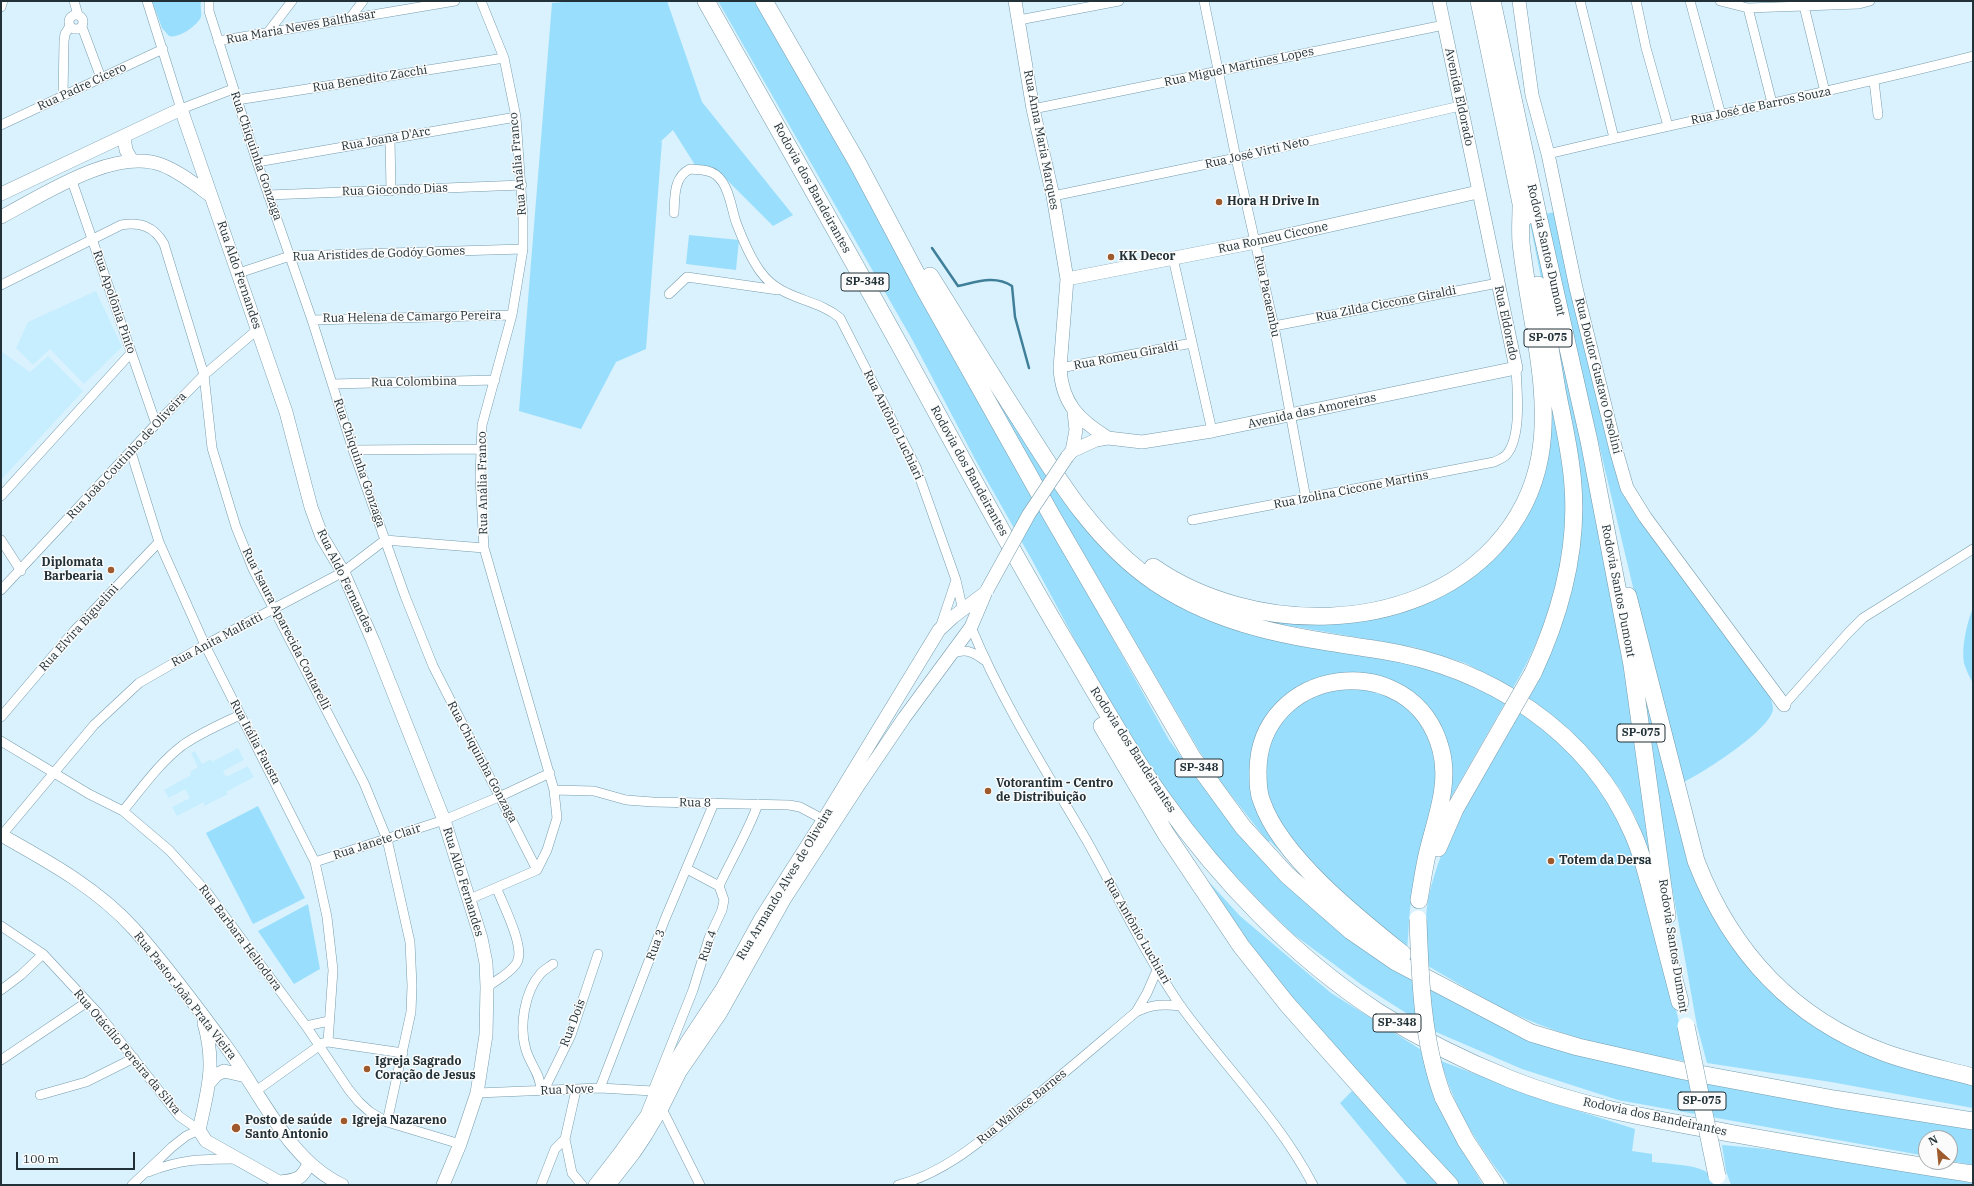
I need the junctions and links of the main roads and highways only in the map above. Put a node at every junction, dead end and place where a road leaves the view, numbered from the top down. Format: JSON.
{"nodes":[{"id":1,"x":706,"y":1,"type":"edge"},
{"id":2,"x":764,"y":1,"type":"edge"},
{"id":3,"x":1015,"y":1,"type":"edge"},
{"id":4,"x":1439,"y":1,"type":"edge"},
{"id":5,"x":1479,"y":1,"type":"edge"},
{"id":6,"x":1519,"y":1,"type":"edge"},
{"id":7,"x":1494,"y":4,"type":"edge"},
{"id":8,"x":124,"y":137,"type":"junction"},
{"id":9,"x":100,"y":148,"type":"junction"},
{"id":10,"x":132,"y":161,"type":"junction"},
{"id":11,"x":857,"y":162,"type":"junction"},
{"id":12,"x":111,"y":165,"type":"junction"},
{"id":13,"x":2,"y":192,"type":"edge"},
{"id":14,"x":1478,"y":192,"type":"junction"},
{"id":15,"x":211,"y":196,"type":"junction"},
{"id":16,"x":1521,"y":207,"type":"junction"},
{"id":17,"x":1,"y":217,"type":"edge"},
{"id":18,"x":1067,"y":279,"type":"junction"},
{"id":19,"x":1516,"y":368,"type":"joint"},
{"id":20,"x":1074,"y":412,"type":"junction"},
{"id":21,"x":1108,"y":438,"type":"junction"},
{"id":22,"x":1589,"y":441,"type":"junction"},
{"id":23,"x":1069,"y":454,"type":"junction"},
{"id":24,"x":1050,"y":467,"type":"junction"},
{"id":25,"x":1020,"y":566,"type":"junction"},
{"id":26,"x":986,"y":592,"type":"junction"},
{"id":27,"x":962,"y":611,"type":"junction"},
{"id":28,"x":971,"y":627,"type":"junction"},
{"id":29,"x":936,"y":635,"type":"junction"},
{"id":30,"x":949,"y":655,"type":"junction"},
{"id":31,"x":1784,"y":705,"type":"road end"},
{"id":32,"x":828,"y":822,"type":"junction"},
{"id":33,"x":1,"y":836,"type":"edge"},
{"id":34,"x":1420,"y":900,"type":"junction"},
{"id":35,"x":1448,"y":990,"type":"junction"},
{"id":36,"x":1680,"y":1002,"type":"junction"},
{"id":37,"x":203,"y":1018,"type":"junction"},
{"id":38,"x":246,"y":1076,"type":"junction"},
{"id":39,"x":1973,"y":1077,"type":"edge"},
{"id":40,"x":210,"y":1082,"type":"junction"},
{"id":41,"x":1973,"y":1121,"type":"edge"},
{"id":42,"x":309,"y":1163,"type":"junction"},
{"id":43,"x":320,"y":1172,"type":"junction"},
{"id":44,"x":1973,"y":1174,"type":"edge"},
{"id":45,"x":1718,"y":1181,"type":"edge"},
{"id":46,"x":1494,"y":1182,"type":"edge"},
{"id":47,"x":282,"y":1184,"type":"edge"},
{"id":48,"x":326,"y":1185,"type":"edge"},
{"id":49,"x":342,"y":1185,"type":"edge"},
{"id":50,"x":443,"y":1185,"type":"edge"},
{"id":51,"x":594,"y":1185,"type":"edge"},
{"id":52,"x":609,"y":1185,"type":"edge"},
{"id":53,"x":1450,"y":1185,"type":"edge"}],
"edges":[{"from":1,"to":25,"type":"highway","name":"Rodovia dos Bandeirantes","number":"SP-348"},
{"from":2,"to":11,"type":"highway","number":"SP-348"},
{"from":3,"to":18,"type":"main road","name":"Rua Anna Maria Marques"},
{"from":4,"to":14,"type":"main road","name":"Avenida Eldorado"},
{"from":5,"to":16,"type":"highway","name":"Rodovia Santos Dumont","number":"SP-075"},
{"from":6,"to":31,"type":"main road","name":"Rua Doutor Gustavo Orsolini"},
{"from":7,"to":22,"type":"highway","name":"Rodovia Santos Dumont","number":"SP-075"},
{"from":8,"to":9,"type":"main road"},
{"from":8,"to":10,"type":"main road"},
{"from":8,"to":15,"type":"main road","name":"Rua Aldo Fernandes"},
{"from":9,"to":12,"type":"main road"},
{"from":9,"to":13,"type":"main road"},
{"from":10,"to":12,"type":"main road"},
{"from":10,"to":15,"type":"main road"},
{"from":11,"to":24,"type":"highway"},
{"from":11,"to":35,"type":"highway","number":"SP-348"},
{"from":12,"to":17,"type":"main road"},
{"from":14,"to":18,"type":"main road","name":"Rua Romeu Ciccone"},
{"from":14,"to":19,"type":"main road","name":"Rua Eldorado"},
{"from":15,"to":50,"type":"main road","name":"Rua Aldo Fernandes"},
{"from":16,"to":24,"type":"highway"},
{"from":16,"to":34,"type":"highway","name":"Rodovia Santos Dumont","number":"SP-075","bridge":true},
{"from":18,"to":20,"type":"main road","name":"Avenida das Amoreiras"},
{"from":19,"to":21,"type":"main road","name":"Avenida das Amoreiras"},
{"from":20,"to":21,"type":"main road","name":"Avenida das Amoreiras"},
{"from":20,"to":23,"type":"main road","name":"Avenida das Amoreiras"},
{"from":21,"to":23,"type":"main road","name":"Avenida das Amoreiras"},
{"from":22,"to":36,"type":"highway","name":"Rodovia Santos Dumont","number":"SP-075"},
{"from":22,"to":39,"type":"highway"},
{"from":23,"to":26,"type":"main road","name":"Rua Armando Alves de Oliveira","bridge":true},
{"from":24,"to":36,"type":"highway"},
{"from":25,"to":44,"type":"highway","name":"Rodovia dos Bandeirantes","number":"SP-348"},
{"from":25,"to":53,"type":"highway"},
{"from":26,"to":27,"type":"main road","name":"Rua Armando Alves de Oliveira"},
{"from":26,"to":28,"type":"main road","name":"Rua Armando Alves de Oliveira"},
{"from":27,"to":28,"type":"main road"},
{"from":27,"to":29,"type":"main road","name":"Rua Armando Alves de Oliveira"},
{"from":28,"to":30,"type":"main road","name":"Rua Armando Alves de Oliveira"},
{"from":29,"to":30,"type":"main road"},
{"from":29,"to":32,"type":"main road","name":"Rua Armando Alves de Oliveira"},
{"from":30,"to":32,"type":"main road","name":"Rua Armando Alves de Oliveira"},
{"from":32,"to":51,"type":"main road","name":"Rua Armando Alves de Oliveira"},
{"from":32,"to":52,"type":"main road","name":"Rua Armando Alves de Oliveira"},
{"from":33,"to":37,"type":"main road","name":"Rua Pastor João Prata Vieira"},
{"from":34,"to":35,"type":"highway"},
{"from":34,"to":46,"type":"highway","number":"SP-075","bridge":true},
{"from":35,"to":41,"type":"highway","number":"SP-348"},
{"from":36,"to":45,"type":"highway","name":"Rodovia Santos Dumont","number":"SP-075","bridge":true},
{"from":37,"to":38,"type":"main road","name":"Rua Pastor João Prata Vieira"},
{"from":37,"to":40,"type":"main road"},
{"from":38,"to":40,"type":"main road"},
{"from":38,"to":42,"type":"main road","name":"Rua Pastor João Prata Vieira"},
{"from":40,"to":47,"type":"main road"},
{"from":42,"to":43,"type":"main road","name":"Rua Pastor João Prata Vieira"},
{"from":42,"to":47,"type":"main road"},
{"from":43,"to":48,"type":"main road"},
{"from":43,"to":49,"type":"main road","name":"Rua Pastor João Prata Vieira"}]}
